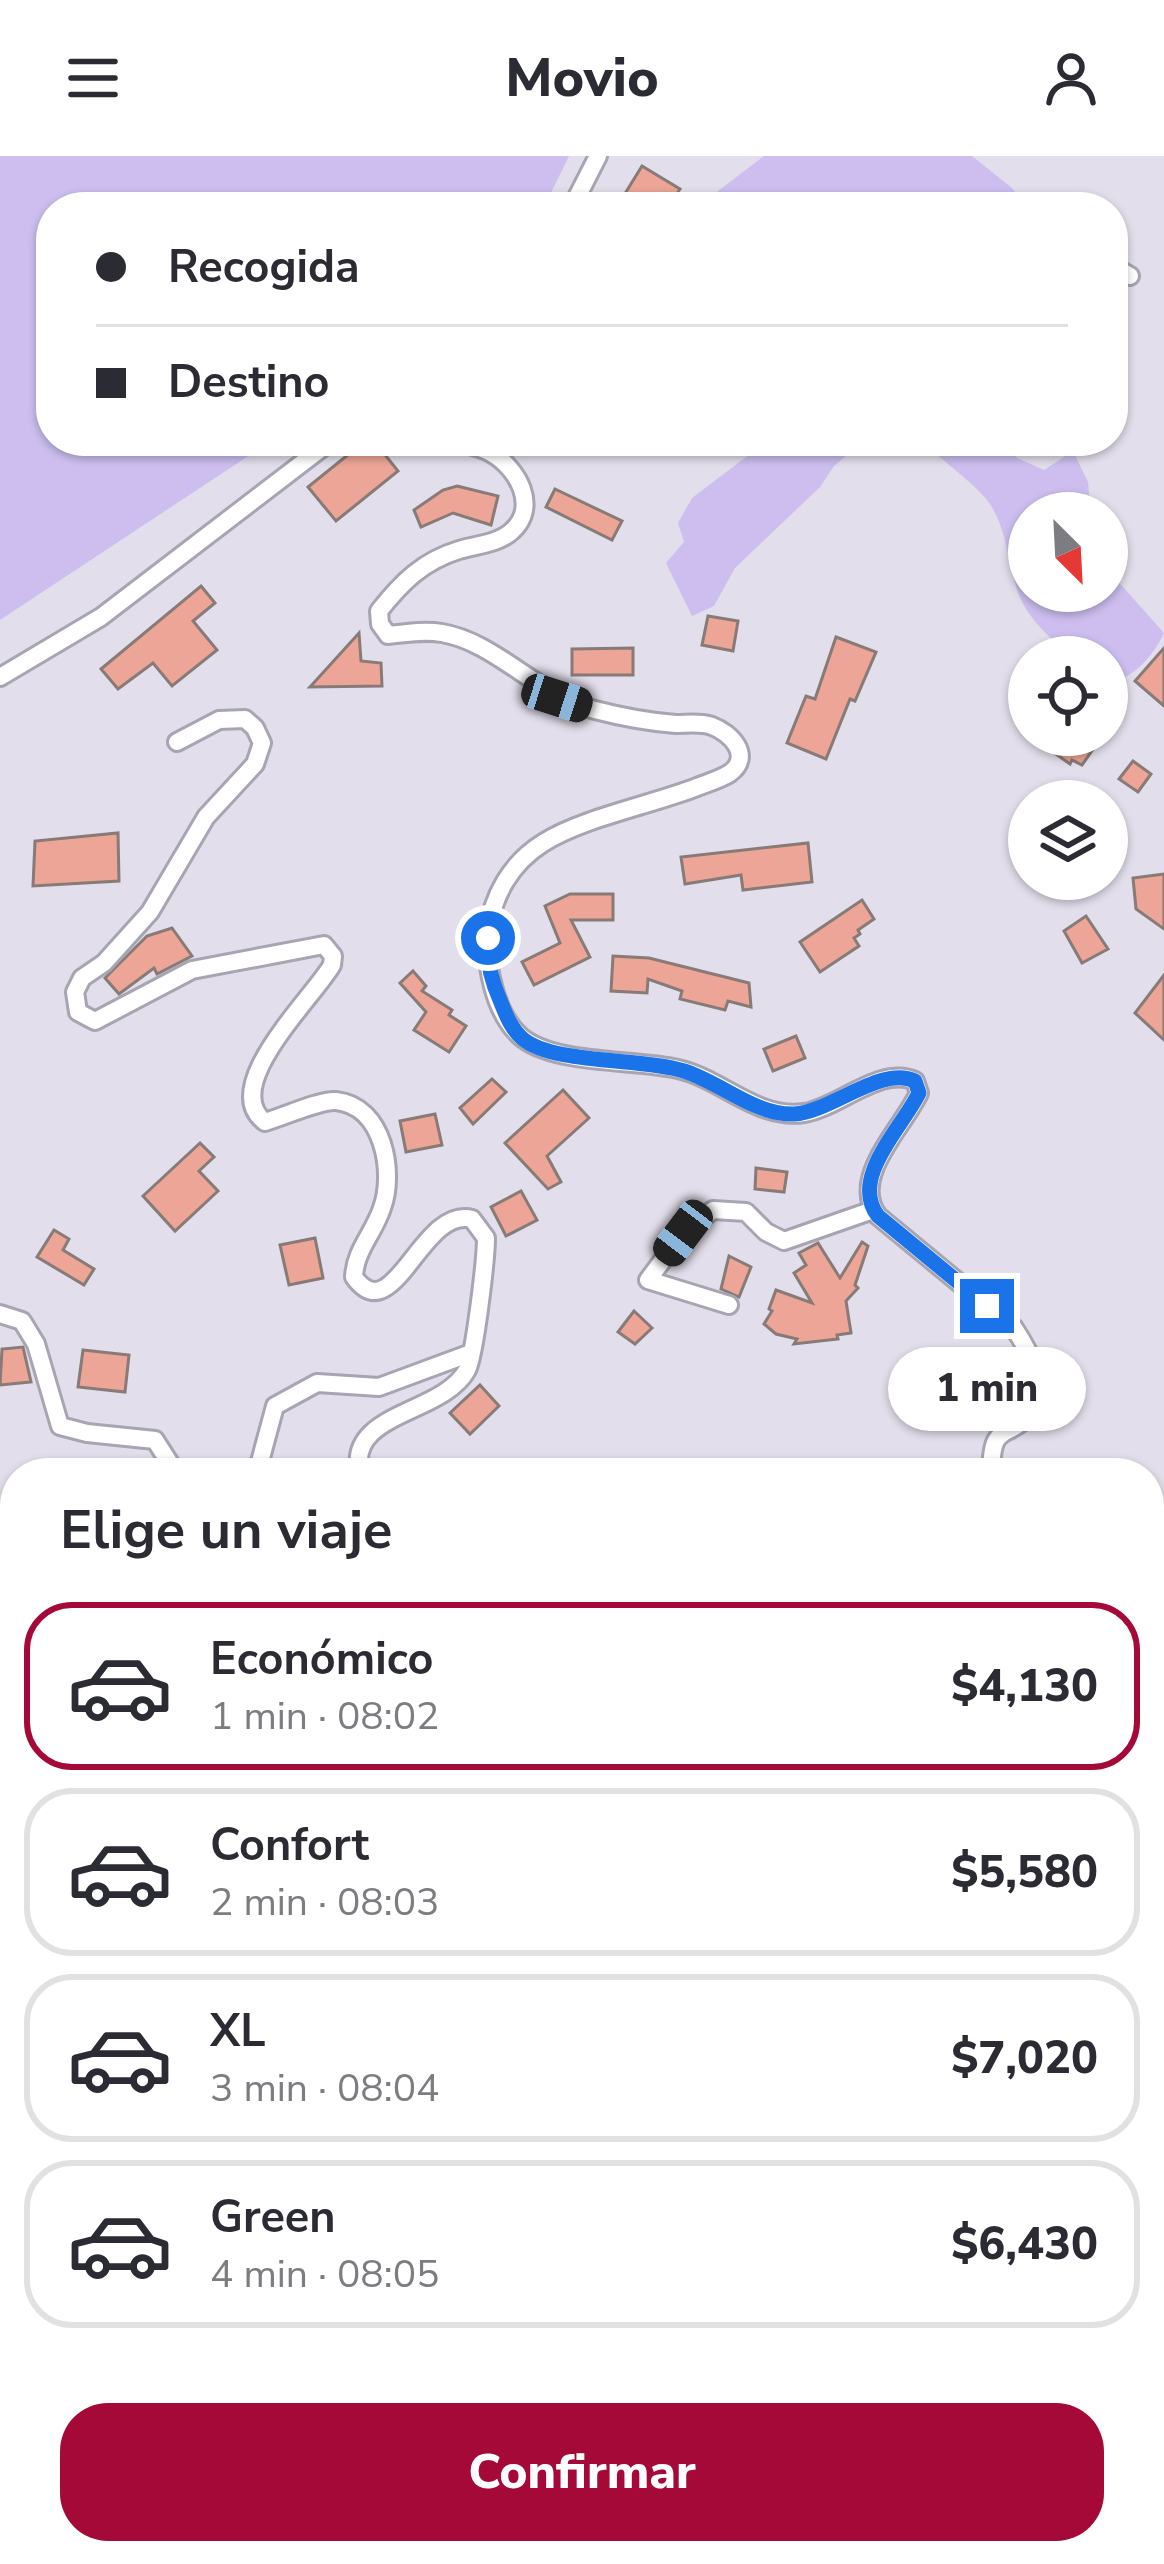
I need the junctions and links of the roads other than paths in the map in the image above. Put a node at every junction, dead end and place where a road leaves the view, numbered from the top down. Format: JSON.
{"nodes":[{"id":1,"x":598,"y":156,"type":"edge"},
{"id":2,"x":580,"y":192,"type":"edge"},
{"id":3,"x":311,"y":456,"type":"edge"},
{"id":4,"x":495,"y":456,"type":"edge"},
{"id":5,"x":0,"y":677,"type":"edge"},
{"id":6,"x":177,"y":742,"type":"dead end"},
{"id":7,"x":873,"y":1210,"type":"junction"},
{"id":8,"x":729,"y":1305,"type":"dead end"},
{"id":9,"x":0,"y":1314,"type":"edge"},
{"id":10,"x":471,"y":1353,"type":"junction"},
{"id":11,"x":170,"y":1458,"type":"edge"},
{"id":12,"x":261,"y":1458,"type":"edge"},
{"id":13,"x":358,"y":1458,"type":"edge"},
{"id":14,"x":994,"y":1458,"type":"edge"}],
"edges":[{"from":1,"to":2,"type":"street"},
{"from":3,"to":5,"type":"street"},
{"from":4,"to":7,"type":"street"},
{"from":6,"to":10,"type":"street"},
{"from":7,"to":8,"type":"street"},
{"from":7,"to":14,"type":"street"},
{"from":9,"to":11,"type":"street"},
{"from":10,"to":12,"type":"street"},
{"from":10,"to":13,"type":"street"}]}
